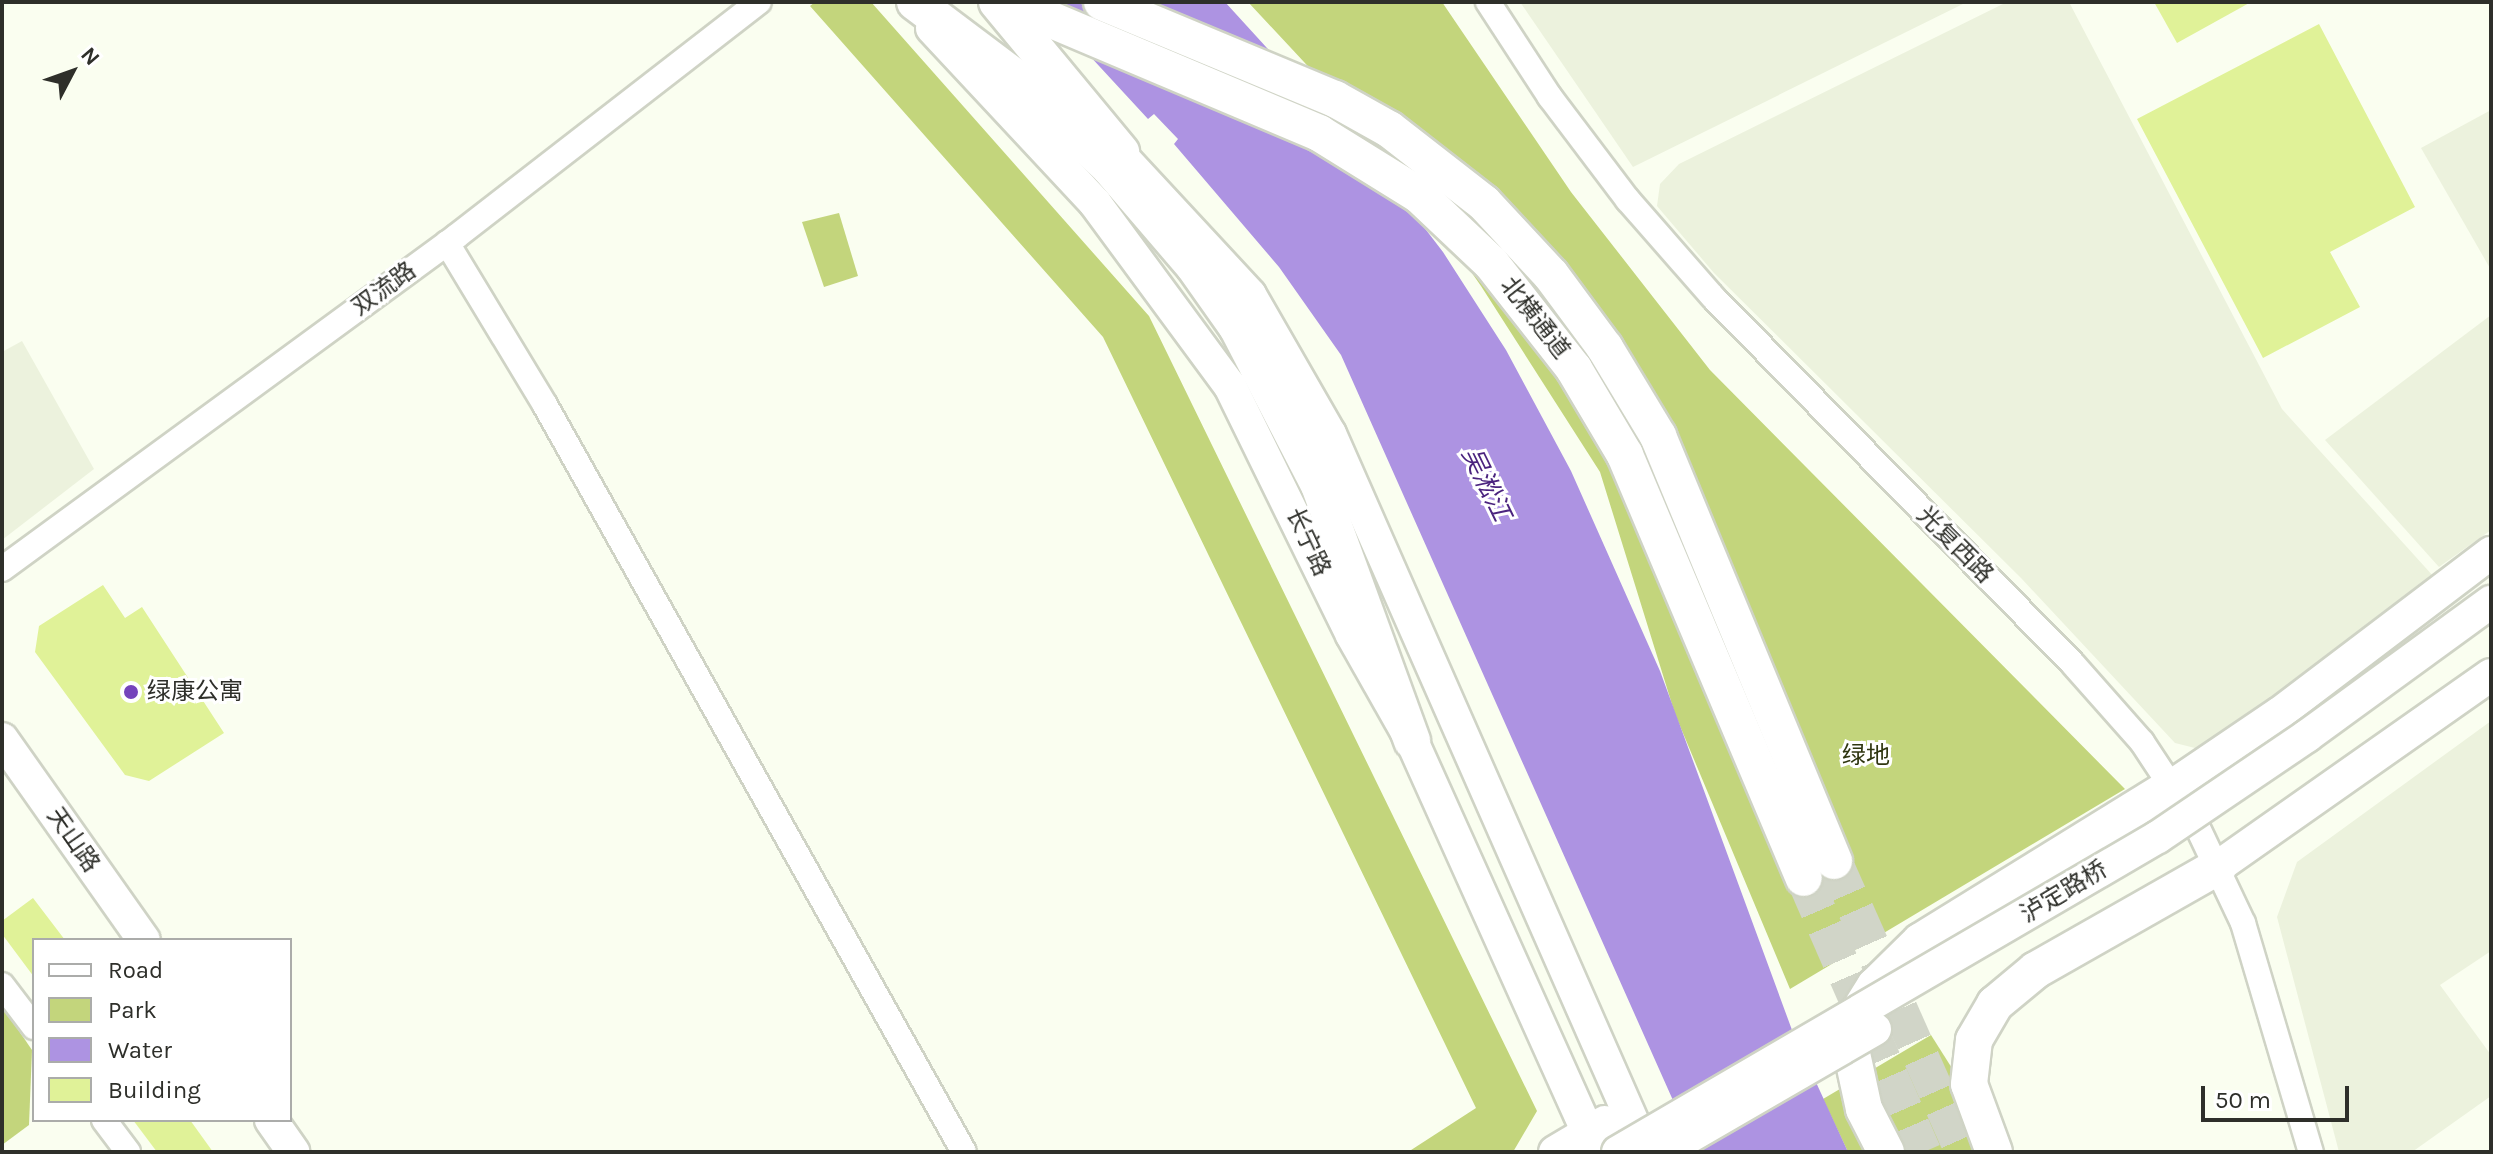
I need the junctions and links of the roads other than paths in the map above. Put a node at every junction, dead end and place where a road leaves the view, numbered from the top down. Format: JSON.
{"nodes":[{"id":1,"x":759,"y":2,"type":"edge"},
{"id":2,"x":908,"y":2,"type":"edge"},
{"id":3,"x":915,"y":2,"type":"edge"},
{"id":4,"x":977,"y":2,"type":"edge"},
{"id":5,"x":997,"y":2,"type":"edge"},
{"id":6,"x":1009,"y":2,"type":"edge"},
{"id":7,"x":1102,"y":2,"type":"edge"},
{"id":8,"x":1488,"y":2,"type":"edge"},
{"id":9,"x":1137,"y":172,"type":"junction"},
{"id":10,"x":447,"y":243,"type":"junction"},
{"id":11,"x":2491,"y":553,"type":"edge"},
{"id":12,"x":2,"y":569,"type":"edge"},
{"id":13,"x":2491,"y":602,"type":"edge"},
{"id":14,"x":2491,"y":630,"type":"edge"},
{"id":15,"x":2491,"y":675,"type":"edge"},
{"id":16,"x":2,"y":739,"type":"edge"},
{"id":17,"x":1412,"y":741,"type":"junction"},
{"id":18,"x":2172,"y":786,"type":"junction"},
{"id":19,"x":2219,"y":866,"type":"junction"},
{"id":20,"x":143,"y":938,"type":"edge"},
{"id":21,"x":2,"y":985,"type":"edge"},
{"id":22,"x":32,"y":1024,"type":"edge"},
{"id":23,"x":1625,"y":1111,"type":"junction"},
{"id":24,"x":106,"y":1122,"type":"edge"},
{"id":25,"x":272,"y":1122,"type":"edge"},
{"id":26,"x":1593,"y":1142,"type":"edge"},
{"id":27,"x":128,"y":1152,"type":"edge"},
{"id":28,"x":293,"y":1152,"type":"edge"},
{"id":29,"x":964,"y":1152,"type":"edge"},
{"id":30,"x":1555,"y":1152,"type":"edge"},
{"id":31,"x":1618,"y":1152,"type":"edge"},
{"id":32,"x":1646,"y":1152,"type":"edge"},
{"id":33,"x":1663,"y":1152,"type":"edge"},
{"id":34,"x":1886,"y":1152,"type":"edge"},
{"id":35,"x":1994,"y":1152,"type":"edge"},
{"id":36,"x":2311,"y":1152,"type":"edge"}],
"edges":[{"from":1,"to":10,"type":"street","name":"双流路"},
{"from":2,"to":17,"type":"main road","name":"长宁路"},
{"from":3,"to":17,"type":"highway"},
{"from":4,"to":9,"type":"main road"},
{"from":5,"to":9,"type":"highway"},
{"from":6,"to":7,"type":"highway","name":"北横通道"},
{"from":8,"to":18,"type":"street","name":"光复西路"},
{"from":9,"to":23,"type":"main road"},
{"from":10,"to":12,"type":"street","name":"双流路"},
{"from":10,"to":29,"type":"street"},
{"from":11,"to":18,"type":"main road"},
{"from":13,"to":31,"type":"main road","name":"泸定路桥","bridge":true},
{"from":14,"to":33,"type":"main road","name":"泸定路桥","bridge":true},
{"from":15,"to":19,"type":"main road"},
{"from":16,"to":20,"type":"main road","name":"天山路"},
{"from":17,"to":26,"type":"main road","name":"长宁路"},
{"from":18,"to":19,"type":"street","name":"光复西路"},
{"from":18,"to":34,"type":"highway"},
{"from":19,"to":35,"type":"highway"},
{"from":19,"to":36,"type":"street","name":"光复西路"},
{"from":21,"to":22,"type":"street"},
{"from":23,"to":26,"type":"main road"},
{"from":23,"to":32,"type":"main road"},
{"from":24,"to":27,"type":"street"},
{"from":25,"to":28,"type":"main road"},
{"from":26,"to":30,"type":"main road"}]}
